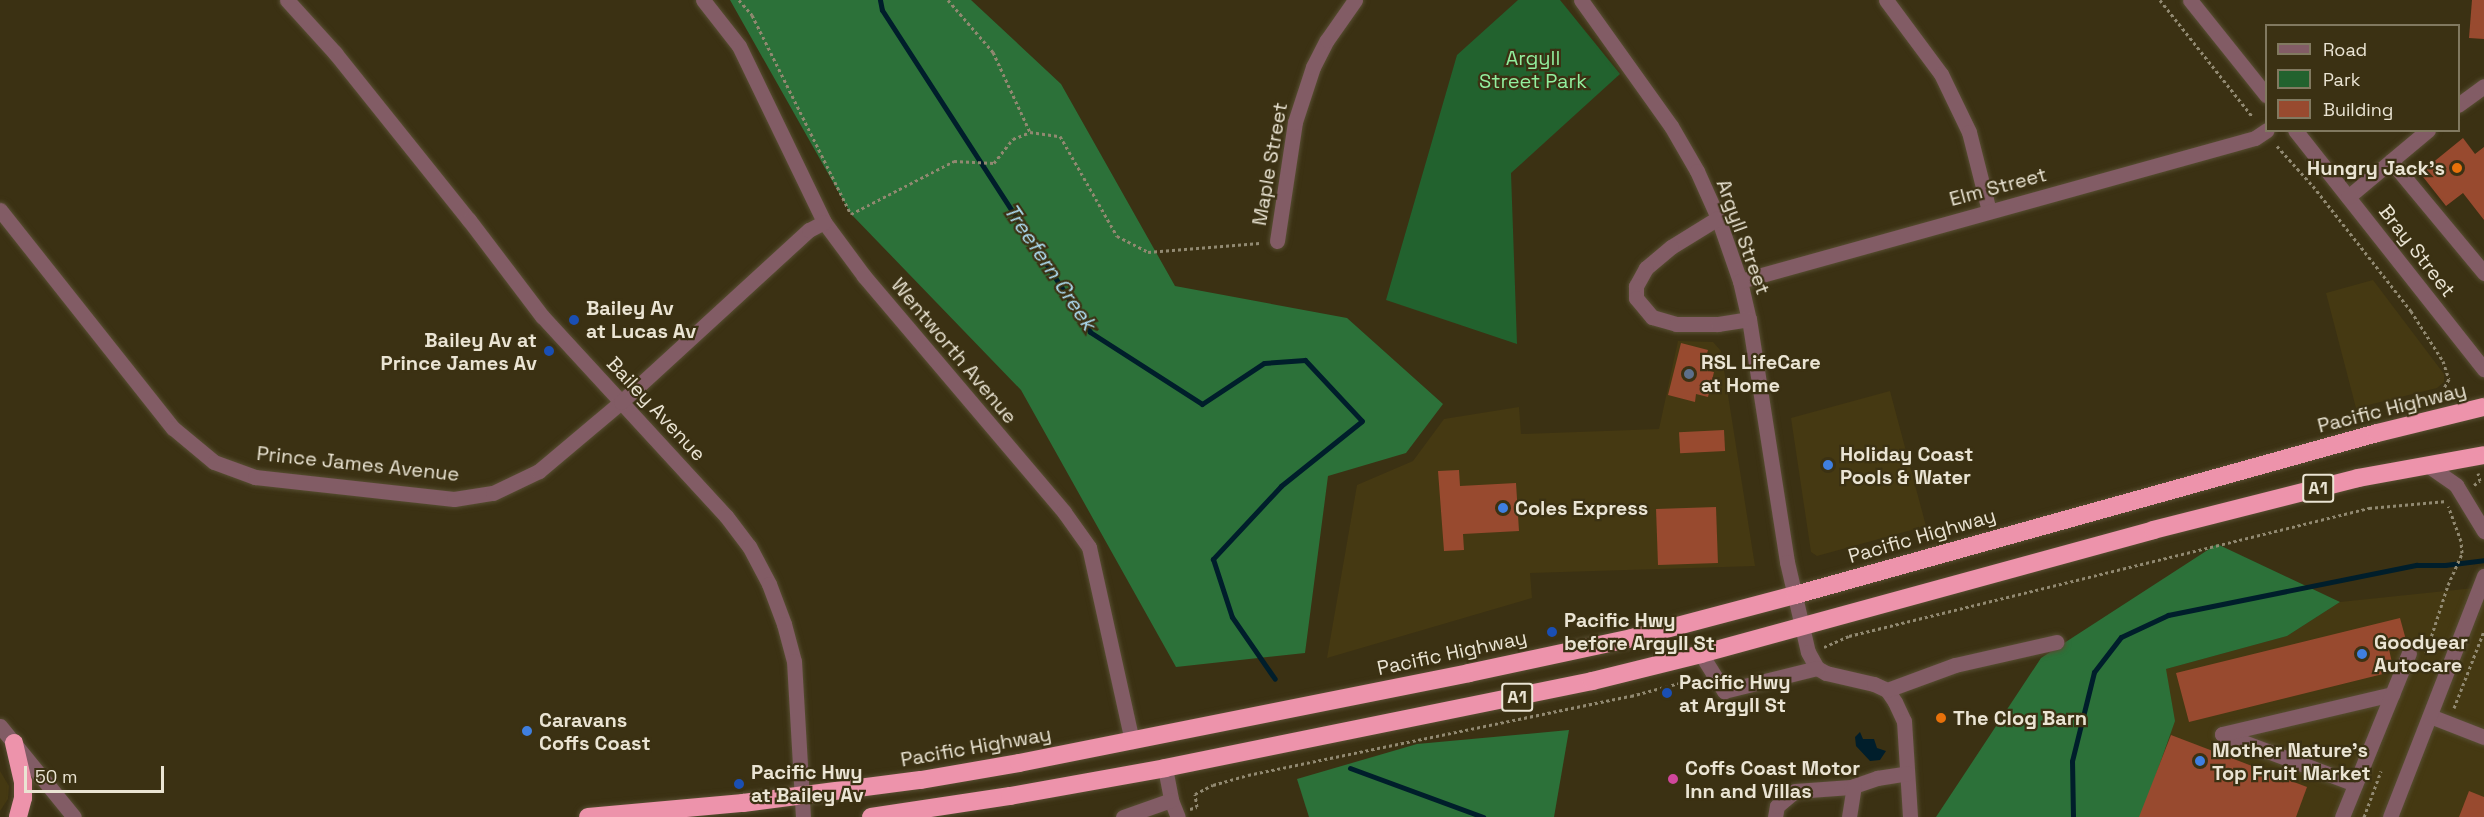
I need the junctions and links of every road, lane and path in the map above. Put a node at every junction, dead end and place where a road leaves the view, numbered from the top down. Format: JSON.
{"nodes":[{"id":1,"x":287,"y":0,"type":"edge"},
{"id":2,"x":703,"y":0,"type":"edge"},
{"id":3,"x":739,"y":0,"type":"edge"},
{"id":4,"x":948,"y":0,"type":"edge"},
{"id":5,"x":1356,"y":0,"type":"edge"},
{"id":6,"x":1581,"y":0,"type":"edge"},
{"id":7,"x":1886,"y":0,"type":"edge"},
{"id":8,"x":2160,"y":0,"type":"edge"},
{"id":9,"x":2190,"y":0,"type":"edge"},
{"id":10,"x":2484,"y":86,"type":"edge"},
{"id":11,"x":2265,"y":94,"type":"edge"},
{"id":12,"x":2460,"y":104,"type":"edge"},
{"id":13,"x":2252,"y":116,"type":"dead end"},
{"id":14,"x":2265,"y":131,"type":"edge"},
{"id":15,"x":1030,"y":132,"type":"junction"},
{"id":16,"x":2297,"y":132,"type":"edge"},
{"id":17,"x":2426,"y":132,"type":"edge"},
{"id":18,"x":2277,"y":146,"type":"dead end"},
{"id":19,"x":2391,"y":161,"type":"junction"},
{"id":20,"x":2348,"y":197,"type":"junction"},
{"id":21,"x":0,"y":210,"type":"edge"},
{"id":22,"x":1989,"y":211,"type":"junction"},
{"id":23,"x":1718,"y":218,"type":"junction"},
{"id":24,"x":824,"y":222,"type":"junction"},
{"id":25,"x":1277,"y":241,"type":"joint"},
{"id":26,"x":2484,"y":273,"type":"edge"},
{"id":27,"x":1740,"y":281,"type":"junction"},
{"id":28,"x":1749,"y":319,"type":"junction"},
{"id":29,"x":2484,"y":369,"type":"edge"},
{"id":30,"x":2444,"y":388,"type":"dead end"},
{"id":31,"x":621,"y":402,"type":"junction"},
{"id":32,"x":2484,"y":407,"type":"edge"},
{"id":33,"x":2484,"y":455,"type":"edge"},
{"id":34,"x":2426,"y":464,"type":"junction"},
{"id":35,"x":2478,"y":473,"type":"dead end"},
{"id":36,"x":2480,"y":481,"type":"dead end"},
{"id":37,"x":2446,"y":502,"type":"dead end"},
{"id":38,"x":2484,"y":531,"type":"edge"},
{"id":39,"x":2483,"y":578,"type":"edge"},
{"id":40,"x":1795,"y":595,"type":"junction"},
{"id":41,"x":1803,"y":626,"type":"junction"},
{"id":42,"x":2484,"y":631,"type":"edge"},
{"id":43,"x":2056,"y":642,"type":"dead end"},
{"id":44,"x":2409,"y":653,"type":"dead end"},
{"id":45,"x":1701,"y":654,"type":"junction"},
{"id":46,"x":2424,"y":660,"type":"dead end"},
{"id":47,"x":1817,"y":668,"type":"junction"},
{"id":48,"x":1887,"y":690,"type":"junction"},
{"id":49,"x":2392,"y":694,"type":"junction"},
{"id":50,"x":2430,"y":716,"type":"junction"},
{"id":51,"x":2448,"y":723,"type":"junction"},
{"id":52,"x":0,"y":726,"type":"edge"},
{"id":53,"x":2484,"y":737,"type":"edge"},
{"id":54,"x":1132,"y":741,"type":"junction"},
{"id":55,"x":14,"y":743,"type":"junction"},
{"id":56,"x":1165,"y":768,"type":"junction"},
{"id":57,"x":1907,"y":773,"type":"junction"},
{"id":58,"x":2355,"y":784,"type":"junction"},
{"id":59,"x":1854,"y":786,"type":"junction"},
{"id":60,"x":801,"y":796,"type":"junction"},
{"id":61,"x":1171,"y":800,"type":"junction"},
{"id":62,"x":18,"y":817,"type":"edge"},
{"id":63,"x":74,"y":817,"type":"edge"},
{"id":64,"x":588,"y":817,"type":"edge"},
{"id":65,"x":803,"y":817,"type":"edge"},
{"id":66,"x":871,"y":817,"type":"edge"},
{"id":67,"x":1123,"y":817,"type":"edge"},
{"id":68,"x":1178,"y":817,"type":"edge"},
{"id":69,"x":1775,"y":817,"type":"edge"},
{"id":70,"x":1849,"y":817,"type":"edge"},
{"id":71,"x":1910,"y":817,"type":"edge"},
{"id":72,"x":2342,"y":817,"type":"edge"},
{"id":73,"x":2390,"y":817,"type":"edge"}],
"edges":[{"from":1,"to":31,"type":"street","name":"Bailey Avenue"},
{"from":2,"to":24,"type":"street","name":"Wentworth Avenue"},
{"from":3,"to":15,"type":"path"},
{"from":4,"to":15,"type":"path"},
{"from":5,"to":25,"type":"street","name":"Maple Street"},
{"from":6,"to":23,"type":"street","name":"Argyll Street"},
{"from":7,"to":22,"type":"street"},
{"from":8,"to":13,"type":"path"},
{"from":9,"to":11,"type":"street"},
{"from":10,"to":12,"type":"street"},
{"from":14,"to":22,"type":"street","name":"Elm Street"},
{"from":15,"to":25,"type":"path"},
{"from":16,"to":20,"type":"street","name":"Bray Street"},
{"from":17,"to":19,"type":"street"},
{"from":18,"to":30,"type":"path"},
{"from":19,"to":20,"type":"street"},
{"from":19,"to":26,"type":"street"},
{"from":20,"to":29,"type":"street","name":"Bray Street"},
{"from":21,"to":31,"type":"street","name":"Prince James Avenue"},
{"from":22,"to":27,"type":"street","name":"Elm Street"},
{"from":23,"to":27,"type":"street","name":"Argyll Street"},
{"from":23,"to":28,"type":"street"},
{"from":24,"to":31,"type":"street","name":"Prince James Avenue"},
{"from":24,"to":54,"type":"street","name":"Wentworth Avenue"},
{"from":27,"to":28,"type":"street","name":"Argyll Street"},
{"from":28,"to":40,"type":"street","name":"Argyll Street"},
{"from":31,"to":60,"type":"street","name":"Bailey Avenue"},
{"from":32,"to":40,"type":"highway","name":"Pacific Highway","number":"A1"},
{"from":33,"to":34,"type":"highway","number":"A1"},
{"from":34,"to":38,"type":"street"},
{"from":34,"to":41,"type":"highway","number":"A1"},
{"from":35,"to":36,"type":"path"},
{"from":37,"to":46,"type":"path"},
{"from":39,"to":50,"type":"street"},
{"from":40,"to":41,"type":"street","name":"Argyll Street"},
{"from":40,"to":54,"type":"highway","name":"Pacific Highway","number":"A1"},
{"from":41,"to":45,"type":"highway","number":"A1"},
{"from":41,"to":47,"type":"street","name":"Argyll Street"},
{"from":42,"to":51,"type":"path"},
{"from":43,"to":48,"type":"street"},
{"from":44,"to":49,"type":"street"},
{"from":45,"to":47,"type":"street"},
{"from":45,"to":56,"type":"highway","number":"A1"},
{"from":47,"to":48,"type":"street"},
{"from":48,"to":57,"type":"street"},
{"from":49,"to":58,"type":"street"},
{"from":49,"to":58,"type":"street"},
{"from":50,"to":51,"type":"street"},
{"from":50,"to":73,"type":"street"},
{"from":51,"to":53,"type":"street"},
{"from":52,"to":55,"type":"street"},
{"from":54,"to":60,"type":"highway","name":"Pacific Highway","number":"A1"},
{"from":55,"to":62,"type":"highway"},
{"from":55,"to":63,"type":"street"},
{"from":56,"to":61,"type":"street"},
{"from":56,"to":66,"type":"highway","number":"A1"},
{"from":57,"to":59,"type":"street"},
{"from":57,"to":71,"type":"street"},
{"from":58,"to":72,"type":"street"},
{"from":59,"to":69,"type":"street"},
{"from":59,"to":70,"type":"street"},
{"from":60,"to":64,"type":"highway","name":"Pacific Highway","number":"A1"},
{"from":60,"to":65,"type":"street","name":"Bailey Avenue"},
{"from":61,"to":67,"type":"street"},
{"from":61,"to":68,"type":"street"}]}
